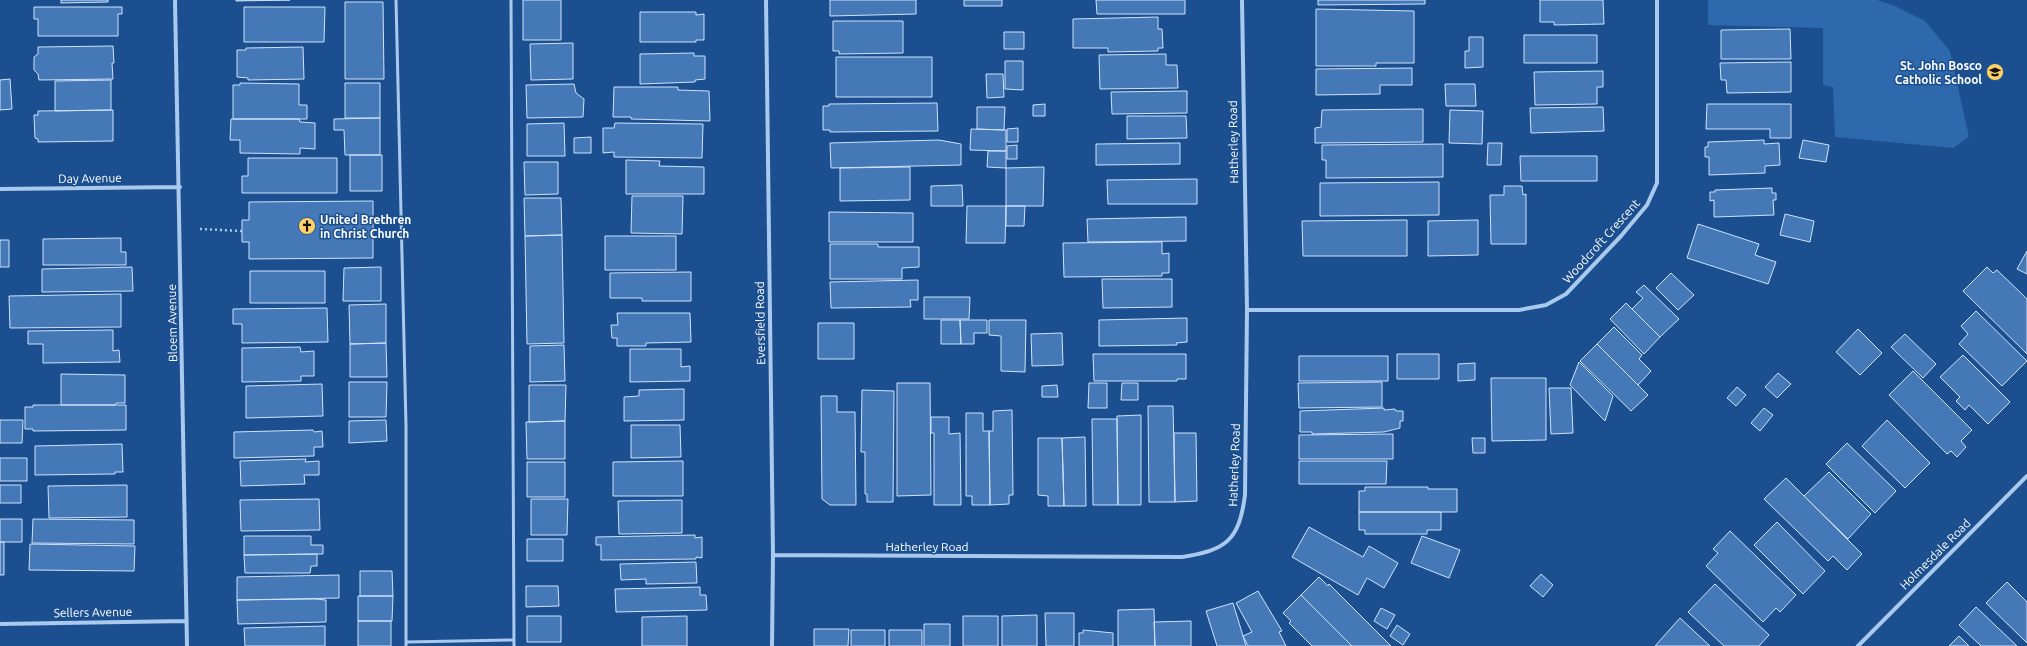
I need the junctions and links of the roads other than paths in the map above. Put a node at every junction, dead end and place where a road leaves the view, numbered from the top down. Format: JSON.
{"nodes":[{"id":1,"x":175,"y":0,"type":"edge"},
{"id":2,"x":396,"y":0,"type":"edge"},
{"id":3,"x":511,"y":0,"type":"edge"},
{"id":4,"x":766,"y":0,"type":"edge"},
{"id":5,"x":1242,"y":0,"type":"edge"},
{"id":6,"x":1657,"y":0,"type":"edge"},
{"id":7,"x":180,"y":187,"type":"junction"},
{"id":8,"x":0,"y":189,"type":"edge"},
{"id":9,"x":1247,"y":310,"type":"junction"},
{"id":10,"x":2027,"y":476,"type":"edge"},
{"id":11,"x":773,"y":555,"type":"junction"},
{"id":12,"x":186,"y":621,"type":"junction"},
{"id":13,"x":0,"y":624,"type":"edge"},
{"id":14,"x":514,"y":640,"type":"junction"},
{"id":15,"x":406,"y":642,"type":"junction"},
{"id":16,"x":187,"y":646,"type":"edge"},
{"id":17,"x":406,"y":646,"type":"edge"},
{"id":18,"x":514,"y":646,"type":"edge"},
{"id":19,"x":772,"y":646,"type":"edge"},
{"id":20,"x":1858,"y":646,"type":"edge"}],
"edges":[{"from":1,"to":7,"type":"street","name":"Bloem Avenue"},
{"from":2,"to":15,"type":"lane"},
{"from":3,"to":14,"type":"lane"},
{"from":4,"to":11,"type":"street","name":"Eversfield Road"},
{"from":5,"to":9,"type":"street","name":"Hatherley Road"},
{"from":6,"to":9,"type":"street","name":"Woodcroft Crescent"},
{"from":7,"to":8,"type":"street","name":"Day Avenue"},
{"from":7,"to":12,"type":"street","name":"Bloem Avenue"},
{"from":9,"to":11,"type":"street","name":"Hatherley Road"},
{"from":10,"to":20,"type":"street","name":"Holmesdale Road"},
{"from":11,"to":19,"type":"street","name":"Eversfield Road"},
{"from":12,"to":13,"type":"street","name":"Sellers Avenue"},
{"from":12,"to":16,"type":"street","name":"Bloem Avenue"},
{"from":14,"to":15,"type":"lane"},
{"from":14,"to":18,"type":"lane"},
{"from":15,"to":17,"type":"lane"}]}
